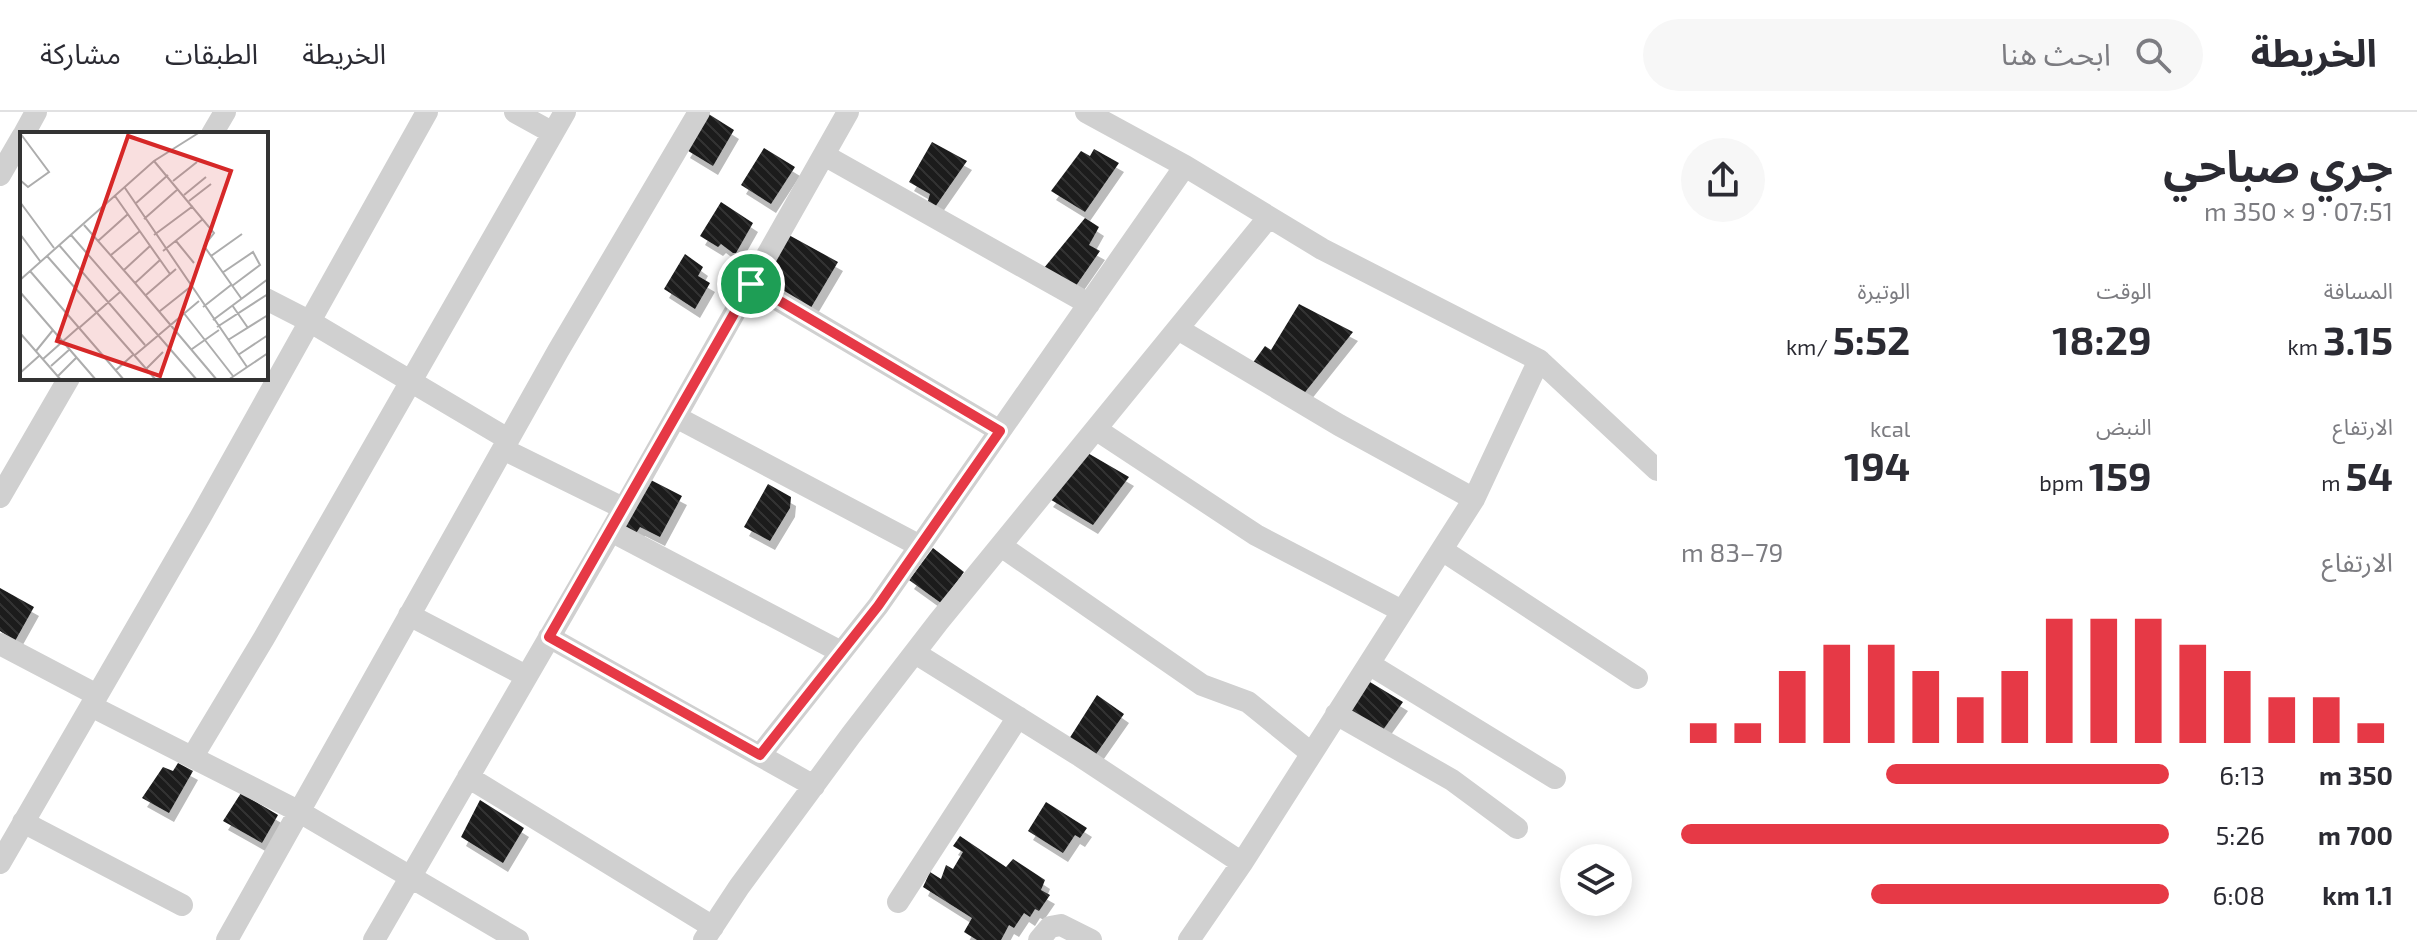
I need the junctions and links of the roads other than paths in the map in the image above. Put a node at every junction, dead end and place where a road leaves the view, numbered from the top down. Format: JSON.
{"nodes":[{"id":1,"x":36,"y":112,"type":"edge"},
{"id":2,"x":225,"y":112,"type":"edge"},
{"id":3,"x":427,"y":112,"type":"edge"},
{"id":4,"x":515,"y":112,"type":"edge"},
{"id":5,"x":565,"y":112,"type":"edge"},
{"id":6,"x":699,"y":112,"type":"edge"},
{"id":7,"x":848,"y":112,"type":"edge"},
{"id":8,"x":1086,"y":112,"type":"edge"},
{"id":9,"x":24,"y":132,"type":"edge"},
{"id":10,"x":213,"y":132,"type":"edge"},
{"id":11,"x":553,"y":133,"type":"junction"},
{"id":12,"x":17,"y":143,"type":"edge"},
{"id":13,"x":824,"y":155,"type":"junction"},
{"id":14,"x":1185,"y":166,"type":"junction"},
{"id":15,"x":0,"y":175,"type":"edge"},
{"id":16,"x":1268,"y":218,"type":"junction"},
{"id":17,"x":751,"y":284,"type":"junction"},
{"id":18,"x":268,"y":300,"type":"edge"},
{"id":19,"x":1089,"y":304,"type":"junction"},
{"id":20,"x":309,"y":321,"type":"junction"},
{"id":21,"x":1178,"y":329,"type":"junction"},
{"id":22,"x":1539,"y":360,"type":"junction"},
{"id":23,"x":68,"y":380,"type":"edge"},
{"id":24,"x":410,"y":382,"type":"junction"},
{"id":25,"x":676,"y":417,"type":"junction"},
{"id":26,"x":1097,"y":430,"type":"junction"},
{"id":27,"x":1000,"y":431,"type":"junction"},
{"id":28,"x":505,"y":444,"type":"junction"},
{"id":29,"x":1657,"y":470,"type":"edge"},
{"id":30,"x":2,"y":488,"type":"edge"},
{"id":31,"x":1474,"y":499,"type":"junction"},
{"id":32,"x":623,"y":508,"type":"junction"},
{"id":33,"x":611,"y":531,"type":"junction"},
{"id":34,"x":920,"y":546,"type":"junction"},
{"id":35,"x":1001,"y":546,"type":"junction"},
{"id":36,"x":1442,"y":550,"type":"junction"},
{"id":37,"x":1402,"y":611,"type":"junction"},
{"id":38,"x":409,"y":615,"type":"junction"},
{"id":39,"x":549,"y":637,"type":"junction"},
{"id":40,"x":0,"y":644,"type":"edge"},
{"id":41,"x":841,"y":652,"type":"junction"},
{"id":42,"x":915,"y":653,"type":"junction"},
{"id":43,"x":1369,"y":664,"type":"junction"},
{"id":44,"x":526,"y":676,"type":"junction"},
{"id":45,"x":1637,"y":678,"type":"dead end"},
{"id":46,"x":94,"y":701,"type":"junction"},
{"id":47,"x":1336,"y":714,"type":"junction"},
{"id":48,"x":1018,"y":717,"type":"junction"},
{"id":49,"x":1311,"y":753,"type":"junction"},
{"id":50,"x":760,"y":755,"type":"junction"},
{"id":51,"x":193,"y":756,"type":"junction"},
{"id":52,"x":468,"y":777,"type":"junction"},
{"id":53,"x":1555,"y":778,"type":"dead end"},
{"id":54,"x":814,"y":786,"type":"junction"},
{"id":55,"x":298,"y":811,"type":"junction"},
{"id":56,"x":23,"y":822,"type":"junction"},
{"id":57,"x":1517,"y":828,"type":"dead end"},
{"id":58,"x":0,"y":863,"type":"edge"},
{"id":59,"x":1242,"y":863,"type":"junction"},
{"id":60,"x":411,"y":875,"type":"junction"},
{"id":61,"x":898,"y":902,"type":"dead end"},
{"id":62,"x":182,"y":905,"type":"dead end"},
{"id":63,"x":708,"y":934,"type":"edge"},
{"id":64,"x":227,"y":940,"type":"edge"},
{"id":65,"x":374,"y":940,"type":"edge"},
{"id":66,"x":518,"y":940,"type":"edge"},
{"id":67,"x":1039,"y":940,"type":"edge"},
{"id":68,"x":1091,"y":940,"type":"edge"},
{"id":69,"x":1189,"y":940,"type":"edge"}],
"edges":[{"from":1,"to":9,"type":"street"},
{"from":2,"to":10,"type":"street"},
{"from":3,"to":20,"type":"street"},
{"from":4,"to":11,"type":"street"},
{"from":5,"to":11,"type":"street"},
{"from":6,"to":28,"type":"street"},
{"from":7,"to":13,"type":"street"},
{"from":8,"to":14,"type":"street"},
{"from":11,"to":24,"type":"street"},
{"from":12,"to":15,"type":"street"},
{"from":13,"to":17,"type":"street"},
{"from":13,"to":19,"type":"street"},
{"from":14,"to":16,"type":"street"},
{"from":14,"to":19,"type":"street"},
{"from":16,"to":21,"type":"street"},
{"from":16,"to":22,"type":"street"},
{"from":17,"to":25,"type":"street"},
{"from":17,"to":27,"type":"street"},
{"from":18,"to":20,"type":"street"},
{"from":19,"to":27,"type":"street"},
{"from":20,"to":24,"type":"street"},
{"from":20,"to":46,"type":"street"},
{"from":21,"to":26,"type":"street"},
{"from":21,"to":31,"type":"street"},
{"from":22,"to":29,"type":"street"},
{"from":22,"to":31,"type":"street"},
{"from":23,"to":30,"type":"street"},
{"from":24,"to":28,"type":"street"},
{"from":24,"to":51,"type":"street"},
{"from":25,"to":32,"type":"street"},
{"from":25,"to":34,"type":"street"},
{"from":26,"to":35,"type":"street"},
{"from":26,"to":37,"type":"street"},
{"from":27,"to":34,"type":"street"},
{"from":28,"to":32,"type":"street"},
{"from":28,"to":38,"type":"street"},
{"from":31,"to":36,"type":"street"},
{"from":32,"to":33,"type":"street"},
{"from":33,"to":39,"type":"street"},
{"from":33,"to":41,"type":"street"},
{"from":34,"to":41,"type":"street"},
{"from":35,"to":42,"type":"street"},
{"from":35,"to":49,"type":"street"},
{"from":36,"to":37,"type":"street"},
{"from":36,"to":45,"type":"street"},
{"from":37,"to":43,"type":"street"},
{"from":38,"to":44,"type":"street"},
{"from":38,"to":55,"type":"street"},
{"from":39,"to":44,"type":"street"},
{"from":39,"to":50,"type":"street"},
{"from":40,"to":46,"type":"street"},
{"from":41,"to":50,"type":"street"},
{"from":42,"to":48,"type":"street"},
{"from":42,"to":54,"type":"street"},
{"from":43,"to":47,"type":"street"},
{"from":43,"to":53,"type":"street"},
{"from":44,"to":52,"type":"street"},
{"from":46,"to":51,"type":"street"},
{"from":46,"to":56,"type":"street"},
{"from":47,"to":49,"type":"street"},
{"from":47,"to":57,"type":"street"},
{"from":48,"to":59,"type":"street"},
{"from":48,"to":61,"type":"street"},
{"from":49,"to":59,"type":"street"},
{"from":50,"to":54,"type":"street"},
{"from":51,"to":55,"type":"street"},
{"from":52,"to":60,"type":"street"},
{"from":52,"to":63,"type":"street"},
{"from":54,"to":63,"type":"street"},
{"from":55,"to":60,"type":"street"},
{"from":55,"to":64,"type":"street"},
{"from":56,"to":58,"type":"street"},
{"from":56,"to":62,"type":"street"},
{"from":59,"to":69,"type":"street"},
{"from":60,"to":65,"type":"street"},
{"from":60,"to":66,"type":"street"},
{"from":67,"to":68,"type":"street"}]}
